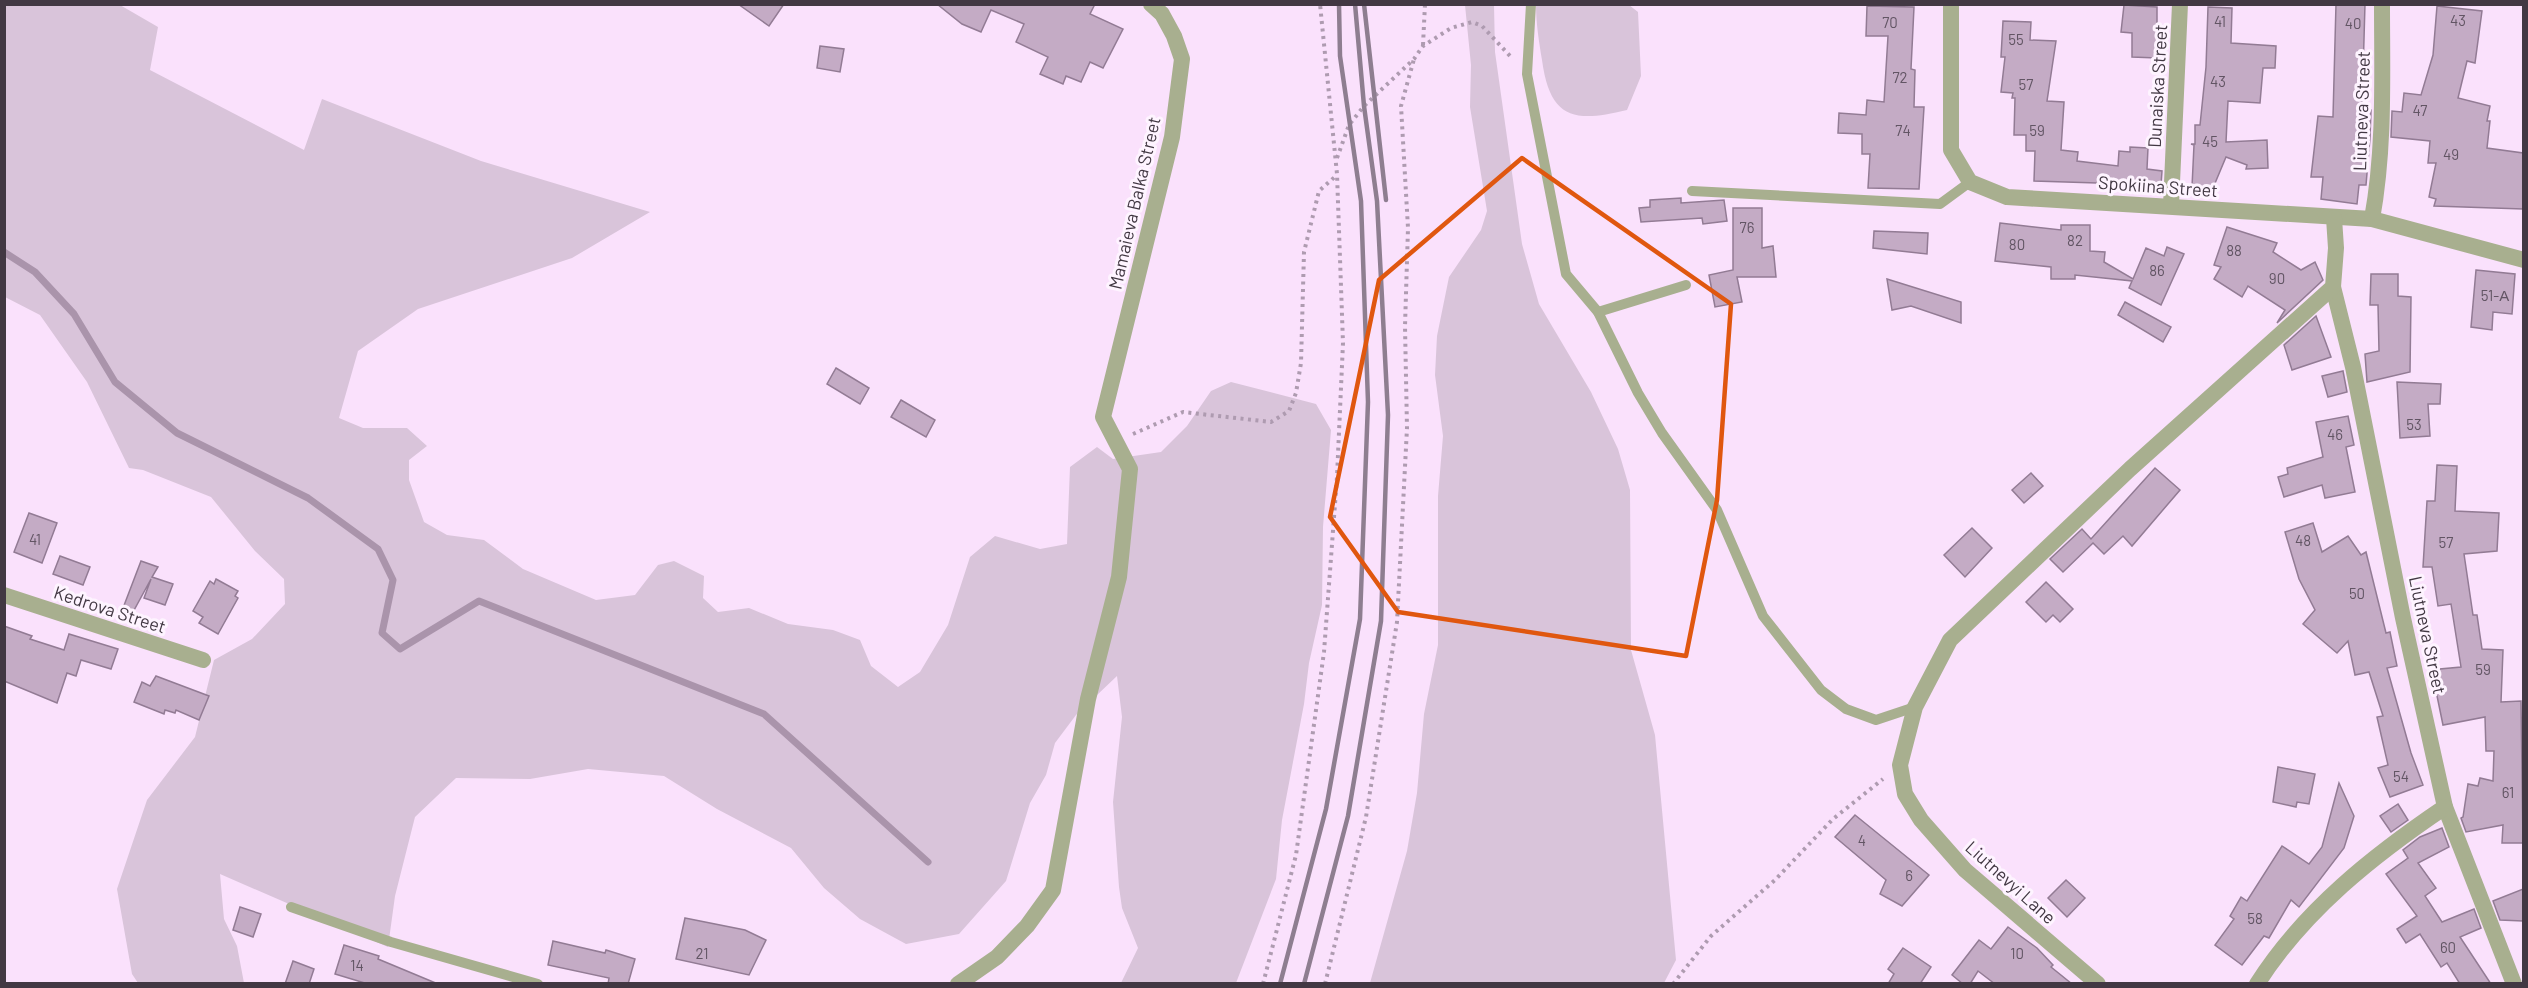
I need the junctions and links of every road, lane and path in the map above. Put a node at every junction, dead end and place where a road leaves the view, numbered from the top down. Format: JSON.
{"nodes":[{"id":1,"x":1151,"y":4,"type":"edge"},
{"id":2,"x":1320,"y":4,"type":"edge"},
{"id":3,"x":1425,"y":4,"type":"edge"},
{"id":4,"x":1530,"y":4,"type":"edge"},
{"id":5,"x":1951,"y":4,"type":"edge"},
{"id":6,"x":2180,"y":4,"type":"edge"},
{"id":7,"x":2382,"y":4,"type":"edge"},
{"id":8,"x":1423,"y":46,"type":"junction"},
{"id":9,"x":1414,"y":59,"type":"junction"},
{"id":10,"x":1527,"y":74,"type":"junction"},
{"id":11,"x":1337,"y":159,"type":"junction"},
{"id":12,"x":1337,"y":174,"type":"junction"},
{"id":13,"x":1970,"y":182,"type":"junction"},
{"id":14,"x":1692,"y":191,"type":"dead end"},
{"id":15,"x":2171,"y":205,"type":"junction"},
{"id":16,"x":2334,"y":218,"type":"junction"},
{"id":17,"x":2372,"y":219,"type":"junction"},
{"id":18,"x":2523,"y":260,"type":"edge"},
{"id":19,"x":1686,"y":285,"type":"dead end"},
{"id":20,"x":2333,"y":287,"type":"junction"},
{"id":21,"x":1598,"y":312,"type":"junction"},
{"id":22,"x":1115,"y":440,"type":"junction"},
{"id":23,"x":4,"y":595,"type":"edge"},
{"id":24,"x":203,"y":660,"type":"dead end"},
{"id":25,"x":1915,"y":706,"type":"junction"},
{"id":26,"x":1900,"y":765,"type":"junction"},
{"id":27,"x":2445,"y":807,"type":"junction"},
{"id":28,"x":291,"y":907,"type":"dead end"},
{"id":29,"x":538,"y":984,"type":"edge"},
{"id":30,"x":958,"y":984,"type":"edge"},
{"id":31,"x":1263,"y":984,"type":"edge"},
{"id":32,"x":1325,"y":984,"type":"edge"},
{"id":33,"x":1673,"y":984,"type":"edge"},
{"id":34,"x":2098,"y":984,"type":"edge"},
{"id":35,"x":2257,"y":984,"type":"edge"},
{"id":36,"x":2514,"y":984,"type":"edge"}],
"edges":[{"from":1,"to":22,"type":"street","name":"Mamaieva Balka Street"},
{"from":2,"to":11,"type":"path"},
{"from":3,"to":8,"type":"path"},
{"from":4,"to":10,"type":"lane"},
{"from":5,"to":13,"type":"street"},
{"from":6,"to":15,"type":"street","name":"Dunaiska Street"},
{"from":7,"to":17,"type":"street","name":"Liutneva Street"},
{"from":8,"to":9,"type":"path"},
{"from":8,"to":10,"type":"path"},
{"from":9,"to":11,"type":"path"},
{"from":9,"to":32,"type":"path"},
{"from":10,"to":21,"type":"lane"},
{"from":11,"to":12,"type":"path"},
{"from":12,"to":22,"type":"path"},
{"from":12,"to":31,"type":"path"},
{"from":13,"to":14,"type":"lane"},
{"from":13,"to":15,"type":"street","name":"Spokiina Street"},
{"from":15,"to":16,"type":"street","name":"Spokiina Street"},
{"from":16,"to":17,"type":"street","name":"Spokiina Street"},
{"from":16,"to":20,"type":"street","name":"Liutneva Street"},
{"from":17,"to":18,"type":"street","name":"Spokiina Street"},
{"from":19,"to":21,"type":"lane"},
{"from":20,"to":25,"type":"street"},
{"from":20,"to":27,"type":"street","name":"Liutneva Street"},
{"from":21,"to":25,"type":"lane"},
{"from":22,"to":30,"type":"street"},
{"from":23,"to":24,"type":"street","name":"Kedrova Street"},
{"from":25,"to":26,"type":"street"},
{"from":26,"to":33,"type":"path"},
{"from":26,"to":34,"type":"street","name":"Liutnevyi Lane"},
{"from":27,"to":35,"type":"street"},
{"from":27,"to":36,"type":"street","name":"Liutneva Street"},
{"from":28,"to":29,"type":"lane"}]}
